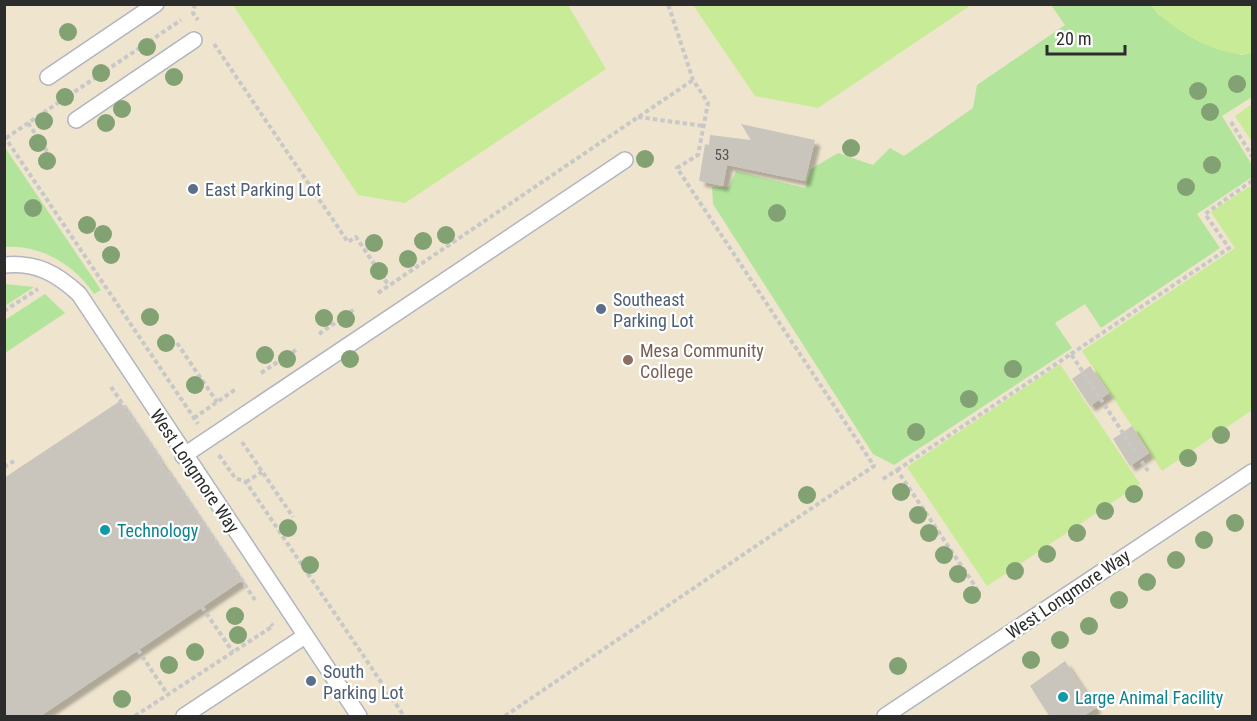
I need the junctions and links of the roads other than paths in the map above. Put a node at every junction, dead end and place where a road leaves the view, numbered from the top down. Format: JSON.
{"nodes":[{"id":1,"x":156,"y":4,"type":"edge"},
{"id":2,"x":194,"y":40,"type":"dead end"},
{"id":3,"x":48,"y":77,"type":"dead end"},
{"id":4,"x":76,"y":120,"type":"dead end"},
{"id":5,"x":625,"y":159,"type":"dead end"},
{"id":6,"x":4,"y":265,"type":"edge"},
{"id":7,"x":183,"y":456,"type":"junction"},
{"id":8,"x":1252,"y":472,"type":"edge"},
{"id":9,"x":305,"y":636,"type":"junction"},
{"id":10,"x":184,"y":717,"type":"edge"},
{"id":11,"x":359,"y":717,"type":"edge"},
{"id":12,"x":885,"y":717,"type":"edge"}],
"edges":[{"from":1,"to":3,"type":"lane"},
{"from":2,"to":4,"type":"lane"},
{"from":5,"to":7,"type":"lane"},
{"from":6,"to":7,"type":"lane","name":"West Longmore Way"},
{"from":7,"to":9,"type":"lane","name":"West Longmore Way"},
{"from":8,"to":12,"type":"lane","name":"West Longmore Way"},
{"from":9,"to":10,"type":"lane"},
{"from":9,"to":11,"type":"lane","name":"West Longmore Way"}]}
